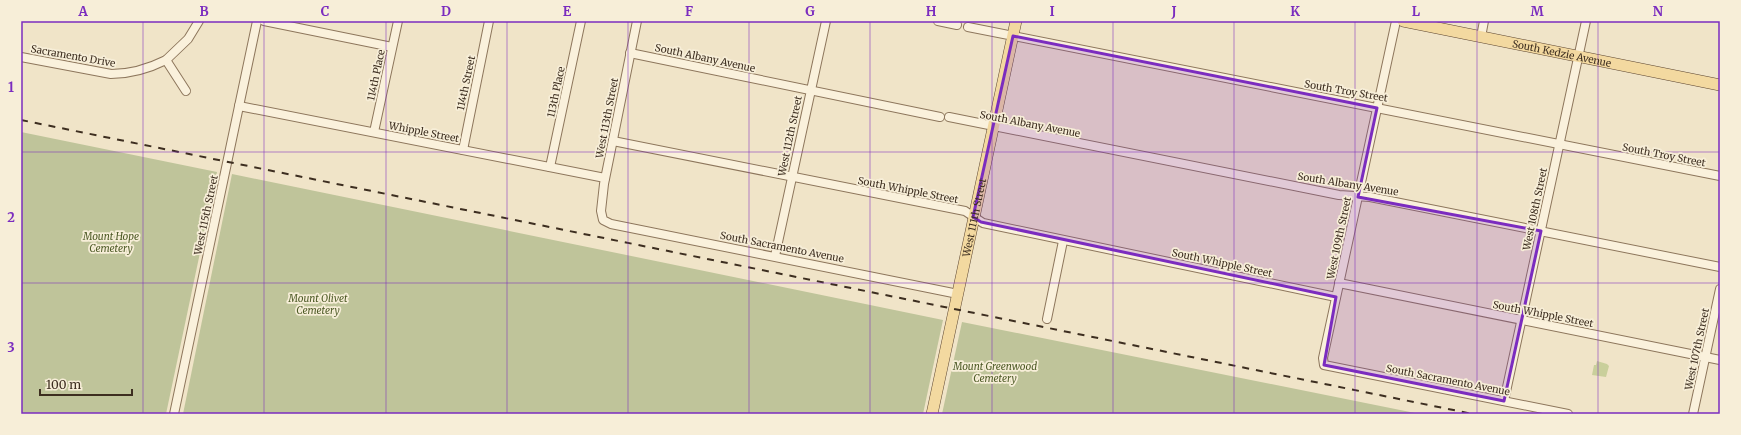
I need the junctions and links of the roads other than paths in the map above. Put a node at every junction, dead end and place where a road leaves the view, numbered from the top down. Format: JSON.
{"nodes":[{"id":1,"x":199,"y":21,"type":"edge"},
{"id":2,"x":257,"y":21,"type":"edge"},
{"id":3,"x":264,"y":21,"type":"edge"},
{"id":4,"x":398,"y":21,"type":"edge"},
{"id":5,"x":489,"y":21,"type":"edge"},
{"id":6,"x":581,"y":21,"type":"edge"},
{"id":7,"x":637,"y":21,"type":"edge"},
{"id":8,"x":826,"y":21,"type":"edge"},
{"id":9,"x":938,"y":21,"type":"edge"},
{"id":10,"x":1016,"y":21,"type":"edge"},
{"id":11,"x":1396,"y":21,"type":"edge"},
{"id":12,"x":1403,"y":21,"type":"edge"},
{"id":13,"x":1484,"y":21,"type":"edge"},
{"id":14,"x":1586,"y":21,"type":"edge"},
{"id":15,"x":957,"y":25,"type":"dead end"},
{"id":16,"x":968,"y":27,"type":"dead end"},
{"id":17,"x":1013,"y":36,"type":"junction"},
{"id":18,"x":1481,"y":37,"type":"junction"},
{"id":19,"x":392,"y":47,"type":"junction"},
{"id":20,"x":630,"y":53,"type":"junction"},
{"id":21,"x":1579,"y":56,"type":"junction"},
{"id":22,"x":21,"y":57,"type":"edge"},
{"id":23,"x":166,"y":60,"type":"junction"},
{"id":24,"x":1720,"y":85,"type":"edge"},
{"id":25,"x":811,"y":90,"type":"junction"},
{"id":26,"x":186,"y":92,"type":"dead end"},
{"id":27,"x":239,"y":106,"type":"junction"},
{"id":28,"x":1377,"y":108,"type":"junction"},
{"id":29,"x":993,"y":127,"type":"junction"},
{"id":30,"x":374,"y":132,"type":"junction"},
{"id":31,"x":612,"y":141,"type":"junction"},
{"id":32,"x":1560,"y":144,"type":"junction"},
{"id":33,"x":463,"y":150,"type":"junction"},
{"id":34,"x":550,"y":167,"type":"junction"},
{"id":35,"x":792,"y":176,"type":"junction"},
{"id":36,"x":1720,"y":176,"type":"edge"},
{"id":37,"x":605,"y":178,"type":"junction"},
{"id":38,"x":1358,"y":196,"type":"junction"},
{"id":39,"x":973,"y":217,"type":"junction"},
{"id":40,"x":603,"y":220,"type":"joint"},
{"id":41,"x":1541,"y":231,"type":"junction"},
{"id":42,"x":1064,"y":241,"type":"junction"},
{"id":43,"x":775,"y":256,"type":"junction"},
{"id":44,"x":1720,"y":267,"type":"edge"},
{"id":45,"x":1339,"y":283,"type":"junction"},
{"id":46,"x":1720,"y":289,"type":"edge"},
{"id":47,"x":958,"y":294,"type":"junction"},
{"id":48,"x":1336,"y":297,"type":"junction"},
{"id":49,"x":1047,"y":319,"type":"dead end"},
{"id":50,"x":1522,"y":320,"type":"junction"},
{"id":51,"x":1705,"y":357,"type":"junction"},
{"id":52,"x":1720,"y":360,"type":"edge"},
{"id":53,"x":1324,"y":365,"type":"joint"},
{"id":54,"x":1504,"y":401,"type":"junction"},
{"id":55,"x":174,"y":414,"type":"edge"},
{"id":56,"x":932,"y":414,"type":"edge"},
{"id":57,"x":1568,"y":414,"type":"edge"},
{"id":58,"x":1693,"y":414,"type":"edge"}],
"edges":[{"from":1,"to":23,"type":"street","name":"Sacramento Drive"},
{"from":2,"to":27,"type":"street","name":"West 115th Street"},
{"from":3,"to":19,"type":"street"},
{"from":4,"to":19,"type":"street","name":"114th Place"},
{"from":5,"to":33,"type":"street","name":"114th Street"},
{"from":6,"to":34,"type":"street","name":"113th Place"},
{"from":7,"to":20,"type":"street","name":"West 113th Street"},
{"from":8,"to":25,"type":"street","name":"West 112th Street"},
{"from":9,"to":15,"type":"street"},
{"from":10,"to":17,"type":"main road","name":"West 111th Street"},
{"from":11,"to":28,"type":"street","name":"West 109th Street"},
{"from":12,"to":18,"type":"main road","name":"South Kedzie Avenue"},
{"from":13,"to":18,"type":"street"},
{"from":14,"to":21,"type":"street","name":"West 108th Street"},
{"from":16,"to":17,"type":"street","name":"South Troy Street"},
{"from":17,"to":28,"type":"street","name":"South Troy Street"},
{"from":17,"to":29,"type":"main road","name":"West 111th Street"},
{"from":18,"to":21,"type":"main road","name":"South Kedzie Avenue"},
{"from":19,"to":30,"type":"street","name":"114th Place"},
{"from":20,"to":25,"type":"street","name":"South Albany Avenue"},
{"from":20,"to":31,"type":"street","name":"West 113th Street"},
{"from":21,"to":24,"type":"main road","name":"South Kedzie Avenue"},
{"from":21,"to":32,"type":"street","name":"West 108th Street"},
{"from":22,"to":23,"type":"street","name":"Sacramento Drive"},
{"from":23,"to":26,"type":"street"},
{"from":25,"to":29,"type":"street","name":"South Albany Avenue"},
{"from":25,"to":35,"type":"street","name":"West 112th Street"},
{"from":27,"to":30,"type":"street","name":"Whipple Street"},
{"from":27,"to":55,"type":"street","name":"West 115th Street"},
{"from":28,"to":32,"type":"street","name":"South Troy Street"},
{"from":28,"to":38,"type":"street","name":"West 109th Street"},
{"from":29,"to":38,"type":"street","name":"South Albany Avenue"},
{"from":29,"to":39,"type":"main road","name":"West 111th Street"},
{"from":30,"to":33,"type":"street","name":"Whipple Street"},
{"from":31,"to":35,"type":"street","name":"South Whipple Street"},
{"from":31,"to":37,"type":"street","name":"West 113th Street"},
{"from":32,"to":36,"type":"street","name":"South Troy Street"},
{"from":32,"to":41,"type":"street","name":"West 108th Street"},
{"from":33,"to":34,"type":"street","name":"Whipple Street"},
{"from":34,"to":37,"type":"street","name":"Whipple Street"},
{"from":35,"to":39,"type":"street","name":"South Whipple Street"},
{"from":35,"to":43,"type":"street","name":"West 112th Street"},
{"from":37,"to":40,"type":"street","name":"West 113th Street"},
{"from":38,"to":41,"type":"street","name":"South Albany Avenue"},
{"from":38,"to":45,"type":"street","name":"West 109th Street"},
{"from":39,"to":42,"type":"street","name":"South Whipple Street"},
{"from":39,"to":47,"type":"main road","name":"West 111th Street"},
{"from":40,"to":43,"type":"street","name":"South Sacramento Avenue"},
{"from":41,"to":44,"type":"street","name":"South Albany Avenue"},
{"from":41,"to":50,"type":"street","name":"West 108th Street"},
{"from":42,"to":48,"type":"street","name":"South Whipple Street"},
{"from":42,"to":49,"type":"street"},
{"from":43,"to":47,"type":"street","name":"South Sacramento Avenue"},
{"from":45,"to":48,"type":"street","name":"West 109th Street"},
{"from":45,"to":50,"type":"street","name":"South Whipple Street"},
{"from":46,"to":51,"type":"street","name":"West 107th Street"},
{"from":47,"to":56,"type":"main road","name":"West 111th Street"},
{"from":48,"to":53,"type":"street","name":"West 109th Street"},
{"from":50,"to":51,"type":"street","name":"South Whipple Street"},
{"from":50,"to":54,"type":"street","name":"West 108th Street"},
{"from":51,"to":52,"type":"street","name":"South Whipple Street"},
{"from":51,"to":58,"type":"street","name":"West 107th Street"},
{"from":53,"to":54,"type":"street","name":"South Sacramento Avenue"},
{"from":54,"to":57,"type":"street","name":"South Sacramento Avenue"}]}
